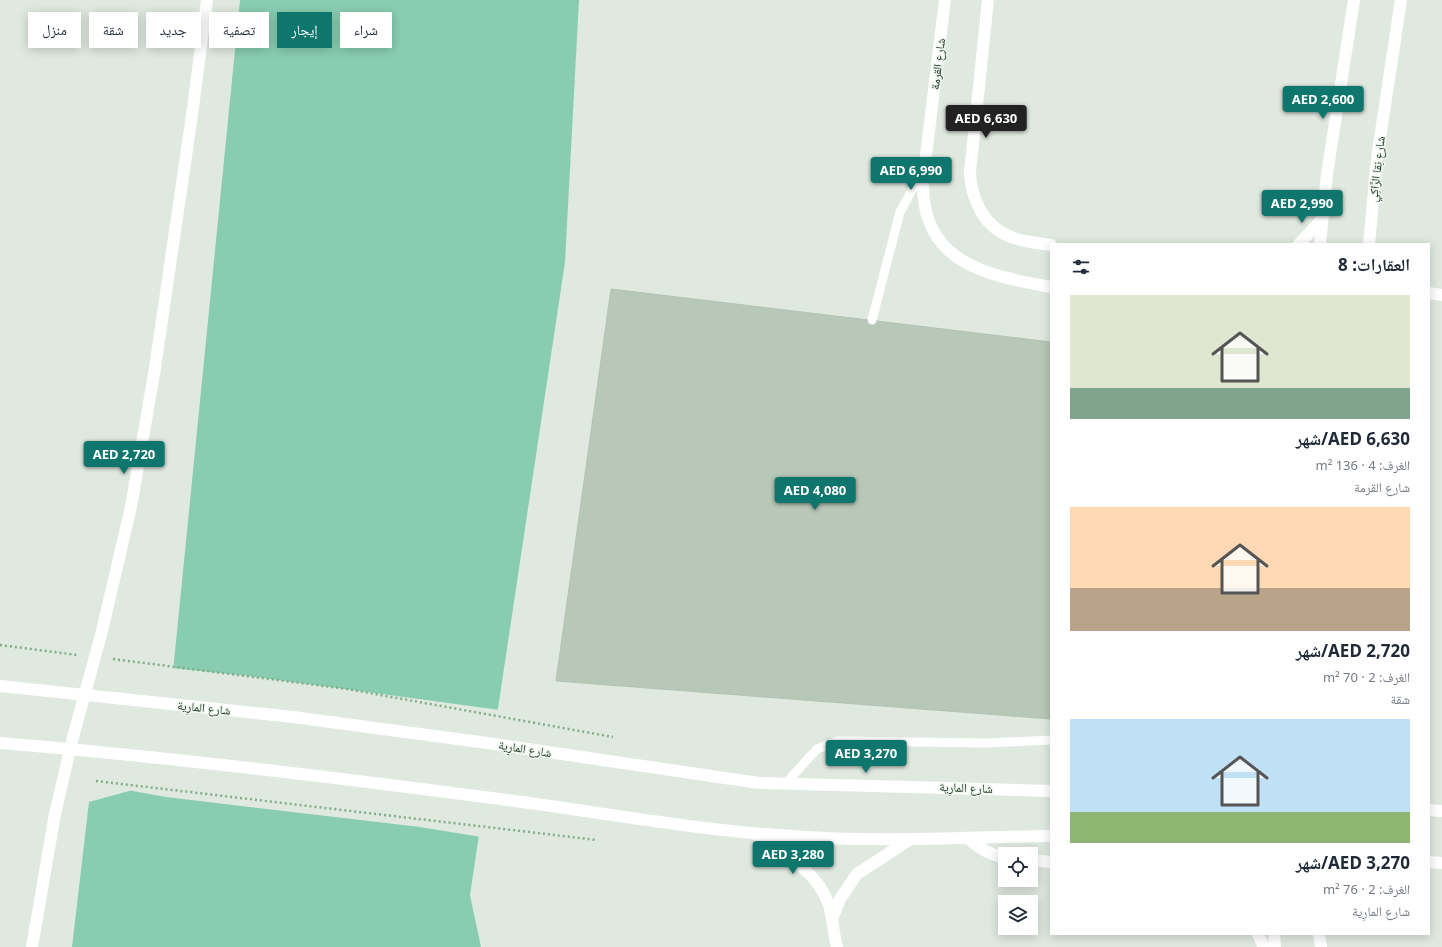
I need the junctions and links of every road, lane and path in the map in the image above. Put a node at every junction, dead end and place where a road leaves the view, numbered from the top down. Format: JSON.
{"nodes":[{"id":1,"x":207,"y":0,"type":"edge"},
{"id":2,"x":945,"y":0,"type":"edge"},
{"id":3,"x":988,"y":0,"type":"edge"},
{"id":4,"x":1354,"y":0,"type":"edge"},
{"id":5,"x":1401,"y":0,"type":"edge"},
{"id":6,"x":926,"y":166,"type":"junction"},
{"id":7,"x":1322,"y":219,"type":"junction"},
{"id":8,"x":1300,"y":243,"type":"edge"},
{"id":9,"x":1320,"y":243,"type":"edge"},
{"id":10,"x":1369,"y":243,"type":"edge"},
{"id":11,"x":1050,"y":245,"type":"edge"},
{"id":12,"x":1050,"y":287,"type":"edge"},
{"id":13,"x":1430,"y":293,"type":"edge"},
{"id":14,"x":1442,"y":295,"type":"edge"},
{"id":15,"x":872,"y":320,"type":"dead end"},
{"id":16,"x":0,"y":645,"type":"edge"},
{"id":17,"x":79,"y":655,"type":"dead end"},
{"id":18,"x":110,"y":659,"type":"dead end"},
{"id":19,"x":0,"y":686,"type":"edge"},
{"id":20,"x":613,"y":736,"type":"dead end"},
{"id":21,"x":1050,"y":740,"type":"edge"},
{"id":22,"x":0,"y":743,"type":"edge"},
{"id":23,"x":96,"y":781,"type":"dead end"},
{"id":24,"x":786,"y":783,"type":"junction"},
{"id":25,"x":1050,"y":791,"type":"edge"},
{"id":26,"x":1430,"y":810,"type":"edge"},
{"id":27,"x":1442,"y":811,"type":"edge"},
{"id":28,"x":754,"y":833,"type":"junction"},
{"id":29,"x":1050,"y":836,"type":"edge"},
{"id":30,"x":968,"y":838,"type":"junction"},
{"id":31,"x":597,"y":840,"type":"dead end"},
{"id":32,"x":909,"y":840,"type":"junction"},
{"id":33,"x":998,"y":856,"type":"edge"},
{"id":34,"x":1038,"y":861,"type":"edge"},
{"id":35,"x":1050,"y":862,"type":"edge"},
{"id":36,"x":1430,"y":862,"type":"edge"},
{"id":37,"x":1442,"y":862,"type":"edge"},
{"id":38,"x":832,"y":919,"type":"junction"},
{"id":39,"x":1258,"y":935,"type":"edge"},
{"id":40,"x":1274,"y":935,"type":"edge"},
{"id":41,"x":1319,"y":935,"type":"edge"},
{"id":42,"x":32,"y":947,"type":"edge"},
{"id":43,"x":837,"y":947,"type":"edge"},
{"id":44,"x":1264,"y":947,"type":"edge"},
{"id":45,"x":1275,"y":947,"type":"edge"},
{"id":46,"x":1321,"y":947,"type":"edge"}],
"edges":[{"from":1,"to":42,"type":"street"},
{"from":2,"to":6,"type":"street","name":"شارع القرمة"},
{"from":3,"to":11,"type":"street"},
{"from":4,"to":7,"type":"street"},
{"from":5,"to":10,"type":"street","name":"شارع نِقا الرَّاكِي"},
{"from":6,"to":12,"type":"street","name":"شارع القرمة"},
{"from":6,"to":15,"type":"lane"},
{"from":7,"to":8,"type":"street"},
{"from":7,"to":9,"type":"street"},
{"from":13,"to":14,"type":"street"},
{"from":16,"to":17,"type":"path"},
{"from":18,"to":20,"type":"path"},
{"from":19,"to":24,"type":"street","name":"شارع المارِية"},
{"from":21,"to":24,"type":"lane"},
{"from":22,"to":28,"type":"street"},
{"from":23,"to":31,"type":"path"},
{"from":24,"to":25,"type":"street","name":"شارع المارِية"},
{"from":26,"to":27,"type":"street"},
{"from":28,"to":32,"type":"street"},
{"from":28,"to":38,"type":"street"},
{"from":29,"to":30,"type":"street"},
{"from":30,"to":32,"type":"street"},
{"from":30,"to":33,"type":"street"},
{"from":32,"to":38,"type":"street"},
{"from":34,"to":35,"type":"street"},
{"from":36,"to":37,"type":"street"},
{"from":38,"to":43,"type":"street"},
{"from":39,"to":44,"type":"street"},
{"from":40,"to":45,"type":"street"},
{"from":41,"to":46,"type":"street"}]}
